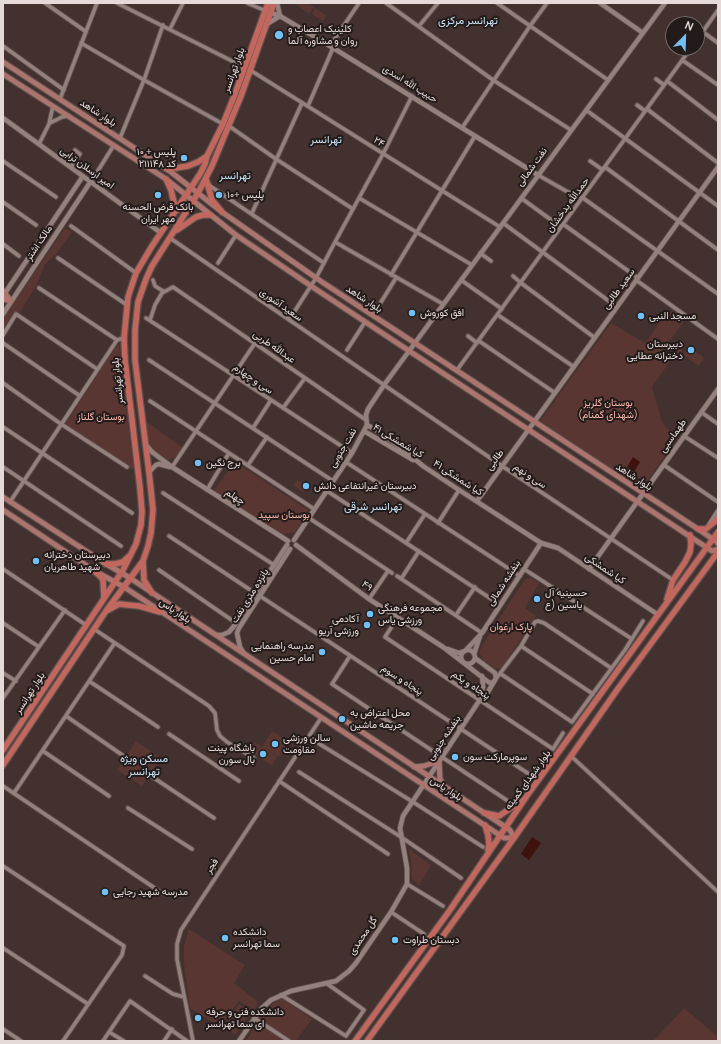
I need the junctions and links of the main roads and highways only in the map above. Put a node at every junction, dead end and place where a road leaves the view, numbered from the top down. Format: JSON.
{"nodes":[{"id":1,"x":272,"y":4,"type":"edge"},
{"id":2,"x":267,"y":16,"type":"junction"},
{"id":3,"x":3,"y":62,"type":"edge"},
{"id":4,"x":3,"y":74,"type":"edge"},
{"id":5,"x":207,"y":156,"type":"junction"},
{"id":6,"x":166,"y":168,"type":"junction"},
{"id":7,"x":171,"y":172,"type":"junction"},
{"id":8,"x":166,"y":179,"type":"junction"},
{"id":9,"x":206,"y":179,"type":"junction"},
{"id":10,"x":191,"y":187,"type":"junction"},
{"id":11,"x":198,"y":193,"type":"junction"},
{"id":12,"x":186,"y":195,"type":"junction"},
{"id":13,"x":193,"y":201,"type":"junction"},
{"id":14,"x":176,"y":211,"type":"junction"},
{"id":15,"x":222,"y":212,"type":"junction"},
{"id":16,"x":210,"y":215,"type":"junction"},
{"id":17,"x":172,"y":235,"type":"junction"},
{"id":18,"x":4,"y":293,"type":"edge"},
{"id":19,"x":3,"y":299,"type":"edge"},
{"id":20,"x":3,"y":496,"type":"edge"},
{"id":21,"x":3,"y":510,"type":"edge"},
{"id":22,"x":718,"y":519,"type":"edge"},
{"id":23,"x":698,"y":529,"type":"junction"},
{"id":24,"x":718,"y":532,"type":"edge"},
{"id":25,"x":690,"y":535,"type":"junction"},
{"id":26,"x":713,"y":539,"type":"junction"},
{"id":27,"x":718,"y":544,"type":"edge"},
{"id":28,"x":707,"y":548,"type":"junction"},
{"id":29,"x":718,"y":550,"type":"edge"},
{"id":30,"x":131,"y":554,"type":"junction"},
{"id":31,"x":144,"y":559,"type":"junction"},
{"id":32,"x":106,"y":564,"type":"junction"},
{"id":33,"x":93,"y":570,"type":"junction"},
{"id":34,"x":120,"y":573,"type":"junction"},
{"id":35,"x":130,"y":578,"type":"junction"},
{"id":36,"x":114,"y":582,"type":"junction"},
{"id":37,"x":124,"y":587,"type":"junction"},
{"id":38,"x":152,"y":593,"type":"junction"},
{"id":39,"x":104,"y":598,"type":"junction"},
{"id":40,"x":665,"y":603,"type":"junction"},
{"id":41,"x":106,"y":611,"type":"junction"},
{"id":42,"x":160,"y":612,"type":"junction"},
{"id":43,"x":327,"y":709,"type":"junction"},
{"id":44,"x":321,"y":718,"type":"junction"},
{"id":45,"x":3,"y":750,"type":"edge"},
{"id":46,"x":3,"y":765,"type":"edge"},
{"id":47,"x":414,"y":767,"type":"junction"},
{"id":48,"x":445,"y":787,"type":"junction"},
{"id":49,"x":526,"y":797,"type":"junction"},
{"id":50,"x":484,"y":813,"type":"junction"},
{"id":51,"x":485,"y":825,"type":"junction"},
{"id":52,"x":503,"y":825,"type":"junction"},
{"id":53,"x":498,"y":834,"type":"junction"},
{"id":54,"x":514,"y":838,"type":"junction"},
{"id":55,"x":486,"y":856,"type":"junction"},
{"id":56,"x":355,"y":1041,"type":"edge"},
{"id":57,"x":367,"y":1041,"type":"edge"}],
"edges":[{"from":1,"to":2,"type":"main road","name":"بلوار تهرانسر"},
{"from":2,"to":5,"type":"main road","name":"بلوار تهرانسر"},
{"from":2,"to":9,"type":"main road","name":"بلوار تهرانسر"},
{"from":3,"to":6,"type":"main road","name":"بلوار شاهد"},
{"from":4,"to":8,"type":"main road","name":"بلوار شاهد"},
{"from":5,"to":6,"type":"main road"},
{"from":5,"to":10,"type":"main road","name":"بلوار تهرانسر"},
{"from":6,"to":7,"type":"main road","name":"بلوار شاهد"},
{"from":7,"to":8,"type":"main road"},
{"from":7,"to":10,"type":"main road","name":"بلوار شاهد"},
{"from":8,"to":12,"type":"main road","name":"بلوار شاهد"},
{"from":8,"to":14,"type":"main road"},
{"from":9,"to":11,"type":"main road","name":"بلوار تهرانسر"},
{"from":9,"to":15,"type":"main road"},
{"from":10,"to":11,"type":"main road","name":"بلوار شاهد"},
{"from":10,"to":12,"type":"main road","name":"بلوار تهرانسر"},
{"from":11,"to":13,"type":"main road","name":"بلوار تهرانسر"},
{"from":11,"to":15,"type":"main road","name":"بلوار شاهد"},
{"from":12,"to":13,"type":"main road","name":"بلوار شاهد"},
{"from":12,"to":14,"type":"main road","name":"بلوار تهرانسر"},
{"from":13,"to":16,"type":"main road","name":"بلوار شاهد"},
{"from":13,"to":17,"type":"main road","name":"بلوار تهرانسر"},
{"from":14,"to":30,"type":"main road","name":"بلوار تهرانسر"},
{"from":15,"to":23,"type":"main road","name":"بلوار شاهد"},
{"from":16,"to":17,"type":"main road"},
{"from":16,"to":25,"type":"main road","name":"بلوار شاهد"},
{"from":17,"to":31,"type":"main road","name":"بلوار تهرانسر"},
{"from":18,"to":19,"type":"main road"},
{"from":20,"to":32,"type":"main road"},
{"from":21,"to":33,"type":"main road","name":"بلوار یاس"},
{"from":22,"to":23,"type":"main road"},
{"from":23,"to":26,"type":"main road","name":"بلوار شاهد"},
{"from":24,"to":26,"type":"main road","name":"بلوار شهدای کمیته"},
{"from":25,"to":28,"type":"main road","name":"بلوار شاهد"},
{"from":25,"to":40,"type":"main road"},
{"from":26,"to":27,"type":"main road","name":"بلوار شاهد"},
{"from":26,"to":28,"type":"main road","name":"بلوار شهدای کمیته"},
{"from":28,"to":29,"type":"main road","name":"بلوار شاهد"},
{"from":28,"to":40,"type":"main road","name":"بلوار شهدای کمیته"},
{"from":29,"to":54,"type":"main road","name":"بلوار شهدای کمیته"},
{"from":30,"to":31,"type":"main road"},
{"from":30,"to":32,"type":"main road"},
{"from":30,"to":34,"type":"main road","name":"بلوار تهرانسر"},
{"from":31,"to":35,"type":"main road","name":"بلوار تهرانسر"},
{"from":31,"to":38,"type":"main road"},
{"from":32,"to":34,"type":"main road"},
{"from":33,"to":36,"type":"main road","name":"بلوار یاس"},
{"from":33,"to":39,"type":"main road"},
{"from":34,"to":35,"type":"main road","name":"بلوار یاس"},
{"from":34,"to":36,"type":"main road","name":"بلوار تهرانسر"},
{"from":35,"to":37,"type":"main road","name":"بلوار تهرانسر"},
{"from":35,"to":38,"type":"main road","name":"بلوار یاس"},
{"from":36,"to":37,"type":"main road","name":"بلوار یاس"},
{"from":36,"to":39,"type":"main road","name":"بلوار تهرانسر"},
{"from":37,"to":41,"type":"main road","name":"بلوار تهرانسر"},
{"from":37,"to":42,"type":"main road","name":"بلوار یاس"},
{"from":38,"to":43,"type":"main road","name":"بلوار یاس"},
{"from":39,"to":45,"type":"main road","name":"بلوار تهرانسر"},
{"from":40,"to":49,"type":"main road","name":"بلوار شهدای کمیته"},
{"from":41,"to":42,"type":"main road"},
{"from":41,"to":46,"type":"main road","name":"بلوار تهرانسر"},
{"from":42,"to":44,"type":"main road","name":"بلوار یاس"},
{"from":43,"to":44,"type":"main road"},
{"from":43,"to":47,"type":"main road","name":"بلوار یاس"},
{"from":44,"to":51,"type":"main road","name":"بلوار یاس"},
{"from":47,"to":48,"type":"main road","name":"بلوار یاس"},
{"from":47,"to":48,"type":"main road"},
{"from":48,"to":50,"type":"main road","name":"بلوار یاس"},
{"from":49,"to":50,"type":"main road"},
{"from":49,"to":52,"type":"main road","name":"بلوار شهدای کمیته"},
{"from":50,"to":52,"type":"main road","name":"بلوار یاس"},
{"from":51,"to":53,"type":"main road","name":"بلوار یاس"},
{"from":51,"to":55,"type":"main road"},
{"from":52,"to":53,"type":"main road","name":"بلوار شهدای کمیته"},
{"from":52,"to":54,"type":"main road","name":"بلوار یاس"},
{"from":53,"to":54,"type":"main road","name":"بلوار یاس"},
{"from":53,"to":55,"type":"main road","name":"بلوار شهدای کمیته"},
{"from":54,"to":57,"type":"main road","name":"بلوار شهدای کمیته"},
{"from":55,"to":56,"type":"main road","name":"بلوار شهدای کمیته"}]}
